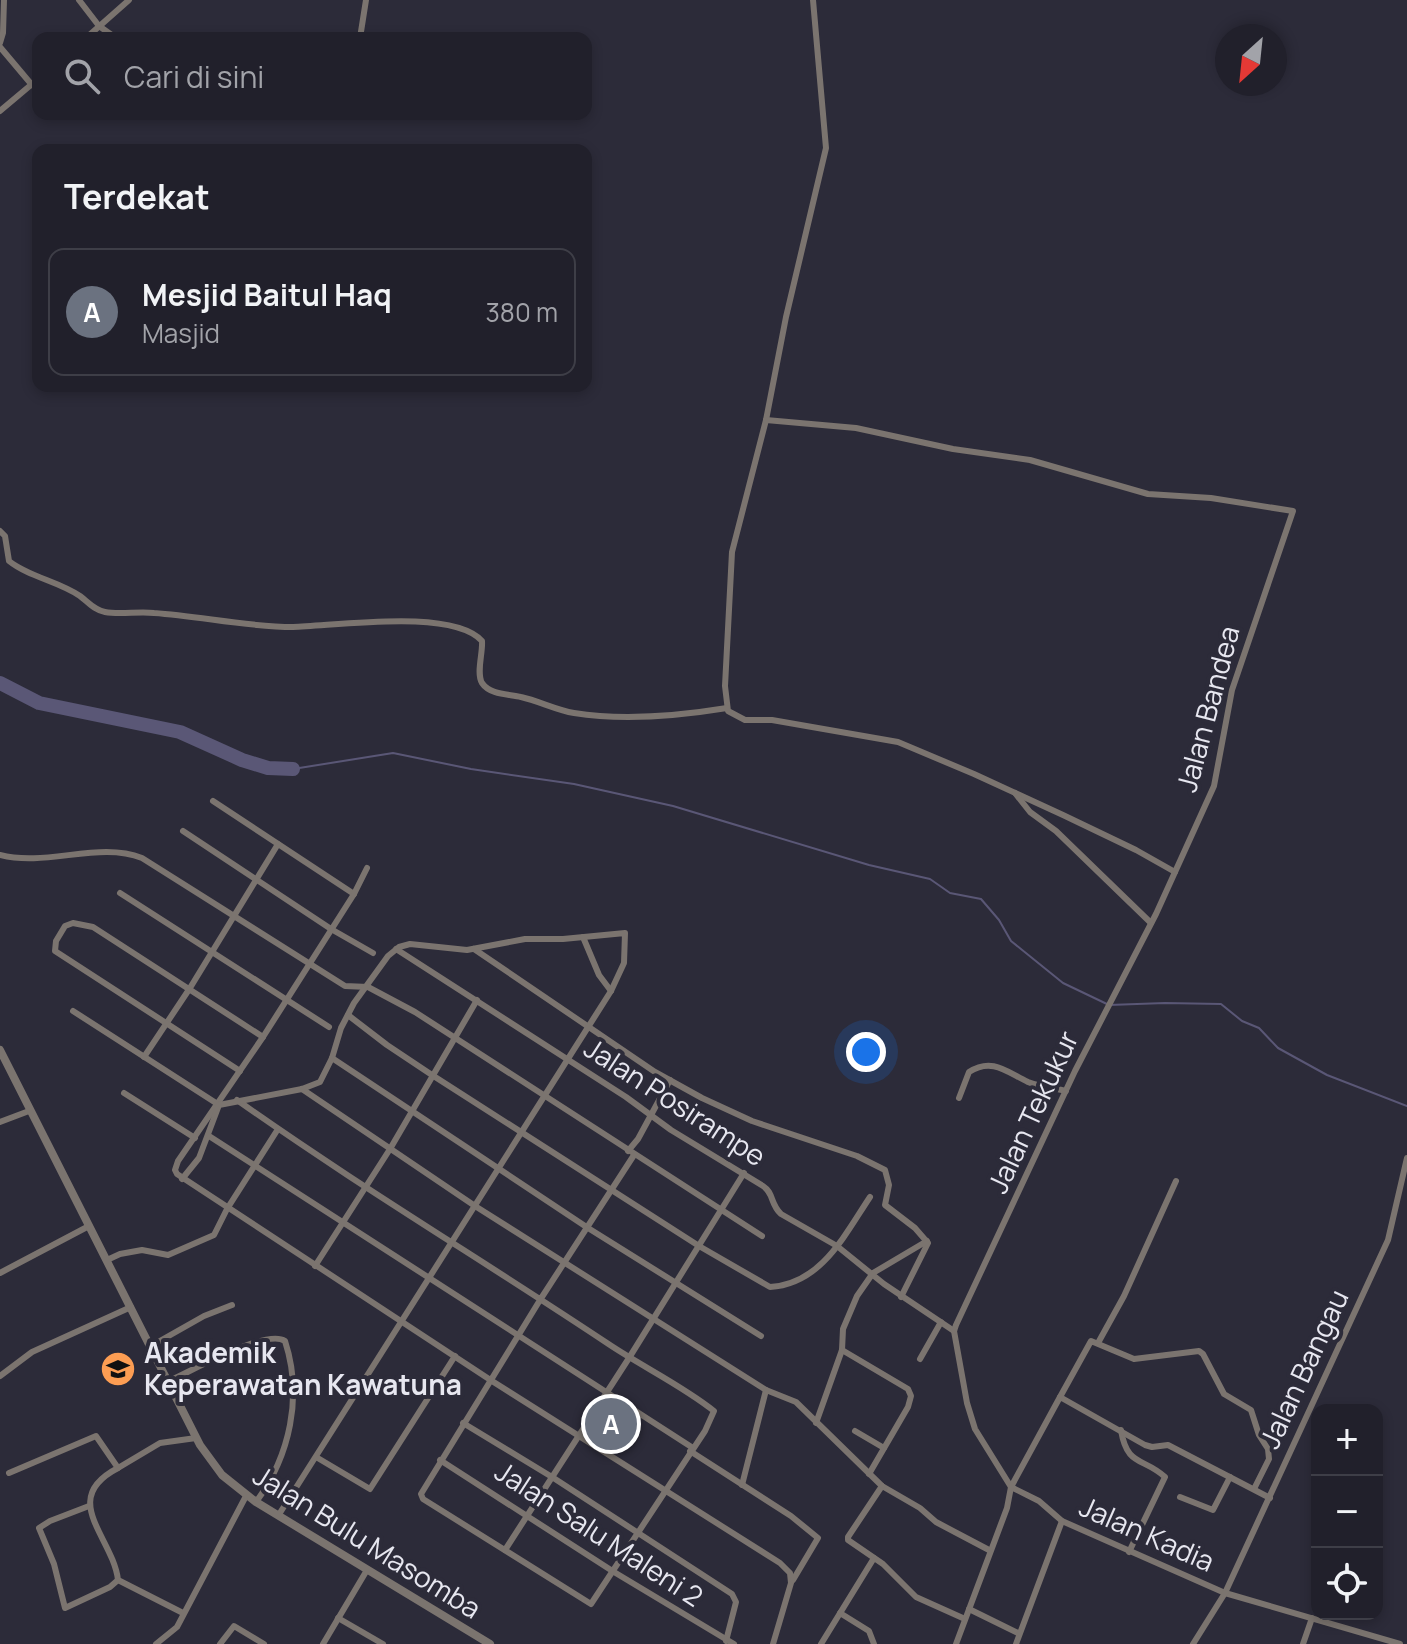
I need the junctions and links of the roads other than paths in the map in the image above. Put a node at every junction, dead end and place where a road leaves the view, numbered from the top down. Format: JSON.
{"nodes":[{"id":1,"x":4,"y":0,"type":"edge"},
{"id":2,"x":79,"y":0,"type":"edge"},
{"id":3,"x":129,"y":0,"type":"edge"},
{"id":4,"x":366,"y":0,"type":"edge"},
{"id":5,"x":813,"y":0,"type":"edge"},
{"id":6,"x":99,"y":26,"type":"junction"},
{"id":7,"x":92,"y":32,"type":"edge"},
{"id":8,"x":108,"y":32,"type":"edge"},
{"id":9,"x":361,"y":32,"type":"edge"},
{"id":10,"x":0,"y":45,"type":"edge"},
{"id":11,"x":32,"y":79,"type":"edge"},
{"id":12,"x":32,"y":84,"type":"edge"},
{"id":13,"x":0,"y":111,"type":"edge"},
{"id":14,"x":766,"y":420,"type":"junction"},
{"id":15,"x":0,"y":531,"type":"edge"},
{"id":16,"x":727,"y":708,"type":"junction"},
{"id":17,"x":1015,"y":793,"type":"junction"},
{"id":18,"x":213,"y":801,"type":"dead end"},
{"id":19,"x":183,"y":831,"type":"dead end"},
{"id":20,"x":278,"y":844,"type":"junction"},
{"id":21,"x":0,"y":855,"type":"edge"},
{"id":22,"x":367,"y":868,"type":"dead end"},
{"id":23,"x":1175,"y":872,"type":"junction"},
{"id":24,"x":257,"y":880,"type":"junction"},
{"id":25,"x":120,"y":893,"type":"dead end"},
{"id":26,"x":354,"y":894,"type":"junction"},
{"id":27,"x":1156,"y":914,"type":"joint"},
{"id":28,"x":235,"y":916,"type":"junction"},
{"id":29,"x":1151,"y":923,"type":"junction"},
{"id":30,"x":331,"y":929,"type":"junction"},
{"id":31,"x":583,"y":937,"type":"junction"},
{"id":32,"x":396,"y":949,"type":"junction"},
{"id":33,"x":474,"y":949,"type":"junction"},
{"id":34,"x":211,"y":953,"type":"junction"},
{"id":35,"x":373,"y":953,"type":"dead end"},
{"id":36,"x":309,"y":963,"type":"junction"},
{"id":37,"x":368,"y":987,"type":"junction"},
{"id":38,"x":190,"y":988,"type":"junction"},
{"id":39,"x":611,"y":991,"type":"junction"},
{"id":40,"x":287,"y":1000,"type":"junction"},
{"id":41,"x":477,"y":1000,"type":"junction"},
{"id":42,"x":73,"y":1011,"type":"dead end"},
{"id":43,"x":348,"y":1015,"type":"junction"},
{"id":44,"x":166,"y":1023,"type":"junction"},
{"id":45,"x":590,"y":1025,"type":"junction"},
{"id":46,"x":329,"y":1027,"type":"dead end"},
{"id":47,"x":263,"y":1037,"type":"junction"},
{"id":48,"x":455,"y":1037,"type":"junction"},
{"id":49,"x":0,"y":1050,"type":"edge"},
{"id":50,"x":144,"y":1057,"type":"junction"},
{"id":51,"x":332,"y":1058,"type":"junction"},
{"id":52,"x":567,"y":1059,"type":"junction"},
{"id":53,"x":240,"y":1071,"type":"junction"},
{"id":54,"x":432,"y":1075,"type":"junction"},
{"id":55,"x":670,"y":1080,"type":"junction"},
{"id":56,"x":302,"y":1089,"type":"junction"},
{"id":57,"x":1066,"y":1091,"type":"junction"},
{"id":58,"x":124,"y":1093,"type":"dead end"},
{"id":59,"x":546,"y":1096,"type":"junction"},
{"id":60,"x":959,"y":1098,"type":"dead end"},
{"id":61,"x":237,"y":1100,"type":"junction"},
{"id":62,"x":216,"y":1103,"type":"junction"},
{"id":63,"x":411,"y":1110,"type":"junction"},
{"id":64,"x":29,"y":1111,"type":"junction"},
{"id":65,"x":650,"y":1116,"type":"junction"},
{"id":66,"x":0,"y":1122,"type":"edge"},
{"id":67,"x":278,"y":1129,"type":"junction"},
{"id":68,"x":522,"y":1132,"type":"junction"},
{"id":69,"x":209,"y":1136,"type":"junction"},
{"id":70,"x":195,"y":1138,"type":"junction"},
{"id":71,"x":390,"y":1149,"type":"junction"},
{"id":72,"x":631,"y":1153,"type":"junction"},
{"id":73,"x":1407,"y":1158,"type":"edge"},
{"id":74,"x":254,"y":1164,"type":"junction"},
{"id":75,"x":498,"y":1170,"type":"junction"},
{"id":76,"x":744,"y":1173,"type":"junction"},
{"id":77,"x":182,"y":1179,"type":"junction"},
{"id":78,"x":1176,"y":1181,"type":"dead end"},
{"id":79,"x":367,"y":1186,"type":"junction"},
{"id":80,"x":611,"y":1190,"type":"junction"},
{"id":81,"x":870,"y":1197,"type":"dead end"},
{"id":82,"x":475,"y":1206,"type":"junction"},
{"id":83,"x":227,"y":1209,"type":"junction"},
{"id":84,"x":721,"y":1211,"type":"junction"},
{"id":85,"x":343,"y":1222,"type":"junction"},
{"id":86,"x":89,"y":1226,"type":"junction"},
{"id":87,"x":588,"y":1228,"type":"junction"},
{"id":88,"x":762,"y":1236,"type":"dead end"},
{"id":89,"x":927,"y":1241,"type":"junction"},
{"id":90,"x":452,"y":1243,"type":"junction"},
{"id":91,"x":699,"y":1246,"type":"junction"},
{"id":92,"x":837,"y":1246,"type":"junction"},
{"id":93,"x":107,"y":1260,"type":"junction"},
{"id":94,"x":564,"y":1263,"type":"junction"},
{"id":95,"x":315,"y":1266,"type":"junction"},
{"id":96,"x":0,"y":1273,"type":"edge"},
{"id":97,"x":873,"y":1273,"type":"junction"},
{"id":98,"x":429,"y":1279,"type":"junction"},
{"id":99,"x":674,"y":1283,"type":"junction"},
{"id":100,"x":901,"y":1297,"type":"junction"},
{"id":101,"x":540,"y":1300,"type":"junction"},
{"id":102,"x":232,"y":1305,"type":"dead end"},
{"id":103,"x":131,"y":1307,"type":"junction"},
{"id":104,"x":652,"y":1319,"type":"junction"},
{"id":105,"x":404,"y":1321,"type":"junction"},
{"id":106,"x":941,"y":1322,"type":"junction"},
{"id":107,"x":954,"y":1331,"type":"junction"},
{"id":108,"x":761,"y":1336,"type":"dead end"},
{"id":109,"x":519,"y":1337,"type":"junction"},
{"id":110,"x":1098,"y":1343,"type":"junction"},
{"id":111,"x":151,"y":1346,"type":"junction"},
{"id":112,"x":842,"y":1350,"type":"junction"},
{"id":113,"x":455,"y":1356,"type":"junction"},
{"id":114,"x":629,"y":1358,"type":"junction"},
{"id":115,"x":920,"y":1359,"type":"dead end"},
{"id":116,"x":0,"y":1376,"type":"edge"},
{"id":117,"x":169,"y":1381,"type":"junction"},
{"id":118,"x":492,"y":1381,"type":"junction"},
{"id":119,"x":766,"y":1390,"type":"junction"},
{"id":120,"x":605,"y":1393,"type":"junction"},
{"id":121,"x":1060,"y":1397,"type":"junction"},
{"id":122,"x":463,"y":1423,"type":"junction"},
{"id":123,"x":816,"y":1423,"type":"junction"},
{"id":124,"x":1121,"y":1429,"type":"junction"},
{"id":125,"x":855,"y":1431,"type":"dead end"},
{"id":126,"x":578,"y":1434,"type":"junction"},
{"id":127,"x":196,"y":1438,"type":"junction"},
{"id":128,"x":884,"y":1448,"type":"junction"},
{"id":129,"x":692,"y":1450,"type":"junction"},
{"id":130,"x":316,"y":1457,"type":"junction"},
{"id":131,"x":440,"y":1460,"type":"junction"},
{"id":132,"x":118,"y":1468,"type":"junction"},
{"id":133,"x":9,"y":1473,"type":"dead end"},
{"id":134,"x":869,"y":1474,"type":"junction"},
{"id":135,"x":552,"y":1477,"type":"junction"},
{"id":136,"x":1230,"y":1477,"type":"junction"},
{"id":137,"x":742,"y":1485,"type":"junction"},
{"id":138,"x":882,"y":1486,"type":"junction"},
{"id":139,"x":1011,"y":1487,"type":"junction"},
{"id":140,"x":1254,"y":1489,"type":"junction"},
{"id":141,"x":666,"y":1490,"type":"junction"},
{"id":142,"x":246,"y":1496,"type":"junction"},
{"id":143,"x":1180,"y":1497,"type":"dead end"},
{"id":144,"x":1270,"y":1498,"type":"junction"},
{"id":145,"x":256,"y":1502,"type":"junction"},
{"id":146,"x":89,"y":1506,"type":"junction"},
{"id":147,"x":528,"y":1514,"type":"junction"},
{"id":148,"x":278,"y":1516,"type":"junction"},
{"id":149,"x":1062,"y":1521,"type":"junction"},
{"id":150,"x":638,"y":1533,"type":"junction"},
{"id":151,"x":505,"y":1550,"type":"junction"},
{"id":152,"x":989,"y":1550,"type":"junction"},
{"id":153,"x":1129,"y":1552,"type":"junction"},
{"id":154,"x":874,"y":1558,"type":"junction"},
{"id":155,"x":367,"y":1570,"type":"junction"},
{"id":156,"x":614,"y":1572,"type":"junction"},
{"id":157,"x":118,"y":1580,"type":"junction"},
{"id":158,"x":791,"y":1583,"type":"junction"},
{"id":159,"x":1225,"y":1593,"type":"junction"},
{"id":160,"x":969,"y":1609,"type":"junction"},
{"id":161,"x":183,"y":1613,"type":"junction"},
{"id":162,"x":840,"y":1613,"type":"junction"},
{"id":163,"x":338,"y":1618,"type":"junction"},
{"id":164,"x":1311,"y":1618,"type":"edge"},
{"id":165,"x":965,"y":1619,"type":"junction"},
{"id":166,"x":1311,"y":1620,"type":"edge"},
{"id":167,"x":1318,"y":1620,"type":"edge"},
{"id":168,"x":1018,"y":1633,"type":"junction"},
{"id":169,"x":726,"y":1641,"type":"junction"},
{"id":170,"x":156,"y":1644,"type":"edge"},
{"id":171,"x":220,"y":1644,"type":"edge"},
{"id":172,"x":264,"y":1644,"type":"edge"},
{"id":173,"x":323,"y":1644,"type":"edge"},
{"id":174,"x":383,"y":1644,"type":"edge"},
{"id":175,"x":490,"y":1644,"type":"edge"},
{"id":176,"x":734,"y":1644,"type":"edge"},
{"id":177,"x":774,"y":1644,"type":"edge"},
{"id":178,"x":821,"y":1644,"type":"edge"},
{"id":179,"x":874,"y":1644,"type":"edge"},
{"id":180,"x":956,"y":1644,"type":"edge"},
{"id":181,"x":1016,"y":1644,"type":"edge"},
{"id":182,"x":1193,"y":1644,"type":"edge"},
{"id":183,"x":1303,"y":1644,"type":"edge"},
{"id":184,"x":1396,"y":1644,"type":"edge"}],
"edges":[{"from":1,"to":10,"type":"street"},
{"from":2,"to":6,"type":"street"},
{"from":3,"to":6,"type":"street"},
{"from":4,"to":9,"type":"street"},
{"from":5,"to":14,"type":"street"},
{"from":6,"to":7,"type":"street"},
{"from":6,"to":8,"type":"street"},
{"from":10,"to":11,"type":"street"},
{"from":12,"to":13,"type":"street"},
{"from":14,"to":16,"type":"street"},
{"from":14,"to":23,"type":"street","name":"Jalan Bandea"},
{"from":15,"to":16,"type":"street"},
{"from":16,"to":17,"type":"street"},
{"from":17,"to":23,"type":"street"},
{"from":17,"to":29,"type":"street"},
{"from":18,"to":20,"type":"street"},
{"from":19,"to":24,"type":"street"},
{"from":20,"to":24,"type":"street"},
{"from":20,"to":26,"type":"street"},
{"from":21,"to":28,"type":"street"},
{"from":22,"to":26,"type":"street"},
{"from":23,"to":27,"type":"street","name":"Jalan Bandea"},
{"from":24,"to":28,"type":"street"},
{"from":24,"to":30,"type":"street"},
{"from":25,"to":34,"type":"street"},
{"from":26,"to":30,"type":"street"},
{"from":27,"to":29,"type":"street","name":"Jalan Tekukur"},
{"from":28,"to":34,"type":"street"},
{"from":28,"to":36,"type":"street"},
{"from":29,"to":57,"type":"street","name":"Jalan Tekukur"},
{"from":30,"to":35,"type":"street"},
{"from":30,"to":36,"type":"street"},
{"from":31,"to":33,"type":"street"},
{"from":31,"to":39,"type":"street"},
{"from":31,"to":39,"type":"street"},
{"from":32,"to":33,"type":"street"},
{"from":32,"to":37,"type":"street"},
{"from":32,"to":41,"type":"street","name":"Jalan Posirampe"},
{"from":33,"to":45,"type":"street"},
{"from":34,"to":38,"type":"street"},
{"from":34,"to":40,"type":"street"},
{"from":36,"to":37,"type":"street"},
{"from":36,"to":40,"type":"street"},
{"from":37,"to":43,"type":"street"},
{"from":37,"to":48,"type":"street"},
{"from":38,"to":44,"type":"street"},
{"from":38,"to":44,"type":"street"},
{"from":38,"to":47,"type":"street"},
{"from":39,"to":45,"type":"street"},
{"from":40,"to":46,"type":"street"},
{"from":40,"to":47,"type":"street"},
{"from":41,"to":48,"type":"street"},
{"from":41,"to":52,"type":"street","name":"Jalan Posirampe"},
{"from":42,"to":50,"type":"street"},
{"from":43,"to":51,"type":"street"},
{"from":43,"to":54,"type":"street"},
{"from":44,"to":50,"type":"street"},
{"from":44,"to":53,"type":"street"},
{"from":45,"to":52,"type":"street"},
{"from":45,"to":55,"type":"street"},
{"from":47,"to":53,"type":"street"},
{"from":48,"to":54,"type":"street"},
{"from":48,"to":59,"type":"street"},
{"from":49,"to":64,"type":"street","name":"Jalan Bulu Masomba"},
{"from":50,"to":62,"type":"street"},
{"from":51,"to":56,"type":"street"},
{"from":51,"to":63,"type":"street"},
{"from":52,"to":59,"type":"street"},
{"from":52,"to":65,"type":"street","name":"Jalan Posirampe"},
{"from":53,"to":62,"type":"street"},
{"from":54,"to":63,"type":"street"},
{"from":54,"to":68,"type":"street"},
{"from":55,"to":65,"type":"street"},
{"from":55,"to":89,"type":"street"},
{"from":56,"to":61,"type":"street"},
{"from":56,"to":71,"type":"street"},
{"from":57,"to":60,"type":"street"},
{"from":57,"to":107,"type":"street","name":"Jalan Tekukur"},
{"from":58,"to":70,"type":"street"},
{"from":59,"to":68,"type":"street"},
{"from":59,"to":72,"type":"street"},
{"from":61,"to":67,"type":"street"},
{"from":61,"to":69,"type":"street"},
{"from":62,"to":70,"type":"street"},
{"from":63,"to":71,"type":"street"},
{"from":63,"to":75,"type":"street"},
{"from":64,"to":66,"type":"street"},
{"from":64,"to":86,"type":"street","name":"Jalan Bulu Masomba"},
{"from":65,"to":72,"type":"street"},
{"from":65,"to":76,"type":"street","name":"Jalan Posirampe"},
{"from":67,"to":74,"type":"street"},
{"from":67,"to":79,"type":"street"},
{"from":68,"to":75,"type":"street"},
{"from":68,"to":80,"type":"street"},
{"from":69,"to":74,"type":"street"},
{"from":69,"to":77,"type":"street"},
{"from":70,"to":77,"type":"street"},
{"from":71,"to":79,"type":"street"},
{"from":71,"to":82,"type":"street"},
{"from":72,"to":80,"type":"street"},
{"from":72,"to":84,"type":"street"},
{"from":73,"to":144,"type":"street","name":"Jalan Bangau"},
{"from":74,"to":83,"type":"street"},
{"from":74,"to":85,"type":"street"},
{"from":75,"to":82,"type":"street"},
{"from":75,"to":87,"type":"street"},
{"from":76,"to":84,"type":"street"},
{"from":76,"to":92,"type":"street","name":"Jalan Posirampe"},
{"from":77,"to":83,"type":"street"},
{"from":78,"to":110,"type":"street"},
{"from":79,"to":85,"type":"street"},
{"from":79,"to":90,"type":"street"},
{"from":80,"to":87,"type":"street"},
{"from":80,"to":91,"type":"street"},
{"from":81,"to":92,"type":"street"},
{"from":82,"to":90,"type":"street"},
{"from":82,"to":94,"type":"street"},
{"from":83,"to":93,"type":"street"},
{"from":83,"to":95,"type":"street"},
{"from":84,"to":88,"type":"street"},
{"from":84,"to":91,"type":"street"},
{"from":85,"to":95,"type":"street"},
{"from":85,"to":98,"type":"street"},
{"from":86,"to":93,"type":"street","name":"Jalan Bulu Masomba"},
{"from":86,"to":96,"type":"street"},
{"from":87,"to":94,"type":"street"},
{"from":87,"to":99,"type":"street"},
{"from":89,"to":97,"type":"street"},
{"from":89,"to":100,"type":"street"},
{"from":90,"to":98,"type":"street"},
{"from":90,"to":101,"type":"street"},
{"from":91,"to":92,"type":"street"},
{"from":91,"to":99,"type":"street"},
{"from":92,"to":97,"type":"street","name":"Jalan Posirampe"},
{"from":93,"to":103,"type":"street","name":"Jalan Bulu Masomba"},
{"from":94,"to":101,"type":"street"},
{"from":94,"to":104,"type":"street"},
{"from":95,"to":105,"type":"street"},
{"from":97,"to":100,"type":"street","name":"Jalan Posirampe"},
{"from":97,"to":112,"type":"street"},
{"from":98,"to":105,"type":"street"},
{"from":98,"to":109,"type":"street"},
{"from":99,"to":104,"type":"street"},
{"from":99,"to":108,"type":"street"},
{"from":100,"to":106,"type":"street","name":"Jalan Posirampe"},
{"from":101,"to":109,"type":"street"},
{"from":101,"to":114,"type":"street"},
{"from":102,"to":111,"type":"street"},
{"from":103,"to":111,"type":"street","name":"Jalan Bulu Masomba"},
{"from":103,"to":116,"type":"street"},
{"from":104,"to":114,"type":"street"},
{"from":104,"to":119,"type":"street"},
{"from":105,"to":113,"type":"street"},
{"from":105,"to":130,"type":"street"},
{"from":106,"to":107,"type":"street","name":"Jalan Posirampe"},
{"from":106,"to":115,"type":"street"},
{"from":107,"to":139,"type":"street"},
{"from":109,"to":118,"type":"street"},
{"from":109,"to":120,"type":"street"},
{"from":110,"to":121,"type":"street"},
{"from":110,"to":140,"type":"street"},
{"from":111,"to":117,"type":"street","name":"Jalan Bulu Masomba"},
{"from":112,"to":123,"type":"street"},
{"from":112,"to":128,"type":"street"},
{"from":113,"to":118,"type":"street"},
{"from":113,"to":130,"type":"street"},
{"from":114,"to":120,"type":"street"},
{"from":114,"to":129,"type":"street"},
{"from":117,"to":127,"type":"street","name":"Jalan Bulu Masomba"},
{"from":117,"to":145,"type":"street"},
{"from":118,"to":122,"type":"street"},
{"from":118,"to":126,"type":"street"},
{"from":119,"to":123,"type":"street"},
{"from":119,"to":137,"type":"street"},
{"from":120,"to":126,"type":"street"},
{"from":120,"to":129,"type":"street"},
{"from":121,"to":124,"type":"street"},
{"from":121,"to":139,"type":"street"},
{"from":122,"to":131,"type":"street"},
{"from":122,"to":135,"type":"street"},
{"from":123,"to":134,"type":"street"},
{"from":124,"to":136,"type":"street"},
{"from":124,"to":153,"type":"street"},
{"from":125,"to":128,"type":"street"},
{"from":126,"to":135,"type":"street"},
{"from":126,"to":141,"type":"street"},
{"from":127,"to":132,"type":"street"},
{"from":127,"to":142,"type":"street","name":"Jalan Bulu Masomba"},
{"from":128,"to":134,"type":"street"},
{"from":129,"to":137,"type":"street"},
{"from":129,"to":141,"type":"street"},
{"from":130,"to":148,"type":"street"},
{"from":131,"to":147,"type":"street","name":"Jalan Salu Maleni 2"},
{"from":131,"to":151,"type":"street"},
{"from":132,"to":133,"type":"street"},
{"from":132,"to":146,"type":"street"},
{"from":134,"to":138,"type":"street"},
{"from":135,"to":147,"type":"street"},
{"from":135,"to":150,"type":"street"},
{"from":136,"to":140,"type":"street"},
{"from":136,"to":143,"type":"street"},
{"from":137,"to":158,"type":"street"},
{"from":138,"to":152,"type":"street"},
{"from":138,"to":154,"type":"street"},
{"from":139,"to":149,"type":"street","name":"Jalan Kadia"},
{"from":139,"to":152,"type":"street"},
{"from":140,"to":144,"type":"street"},
{"from":141,"to":150,"type":"street"},
{"from":141,"to":158,"type":"street"},
{"from":142,"to":145,"type":"street","name":"Jalan Bulu Masomba"},
{"from":142,"to":161,"type":"street"},
{"from":144,"to":159,"type":"street","name":"Jalan Bangau"},
{"from":145,"to":148,"type":"street","name":"Jalan Bulu Masomba"},
{"from":146,"to":157,"type":"street"},
{"from":146,"to":157,"type":"street"},
{"from":147,"to":151,"type":"street"},
{"from":147,"to":156,"type":"street","name":"Jalan Salu Maleni 2"},
{"from":148,"to":155,"type":"street","name":"Jalan Bulu Masomba"},
{"from":149,"to":153,"type":"street","name":"Jalan Kadia"},
{"from":149,"to":168,"type":"street"},
{"from":150,"to":156,"type":"street"},
{"from":150,"to":169,"type":"street"},
{"from":151,"to":156,"type":"street"},
{"from":152,"to":160,"type":"street"},
{"from":153,"to":159,"type":"street","name":"Jalan Kadia"},
{"from":154,"to":162,"type":"street"},
{"from":154,"to":165,"type":"street"},
{"from":155,"to":163,"type":"street"},
{"from":155,"to":175,"type":"street","name":"Jalan Bulu Masomba"},
{"from":156,"to":169,"type":"street","name":"Jalan Salu Maleni 2"},
{"from":157,"to":161,"type":"street"},
{"from":158,"to":177,"type":"street"},
{"from":159,"to":164,"type":"street"},
{"from":159,"to":182,"type":"street","name":"Jalan Bangau"},
{"from":160,"to":165,"type":"street"},
{"from":160,"to":168,"type":"street"},
{"from":161,"to":170,"type":"street"},
{"from":162,"to":178,"type":"street"},
{"from":162,"to":179,"type":"street"},
{"from":163,"to":173,"type":"street"},
{"from":163,"to":174,"type":"street"},
{"from":165,"to":180,"type":"street"},
{"from":166,"to":183,"type":"street"},
{"from":167,"to":184,"type":"street"},
{"from":168,"to":181,"type":"street"},
{"from":169,"to":176,"type":"street","name":"Jalan Salu Maleni 2"},
{"from":171,"to":172,"type":"street"}]}
